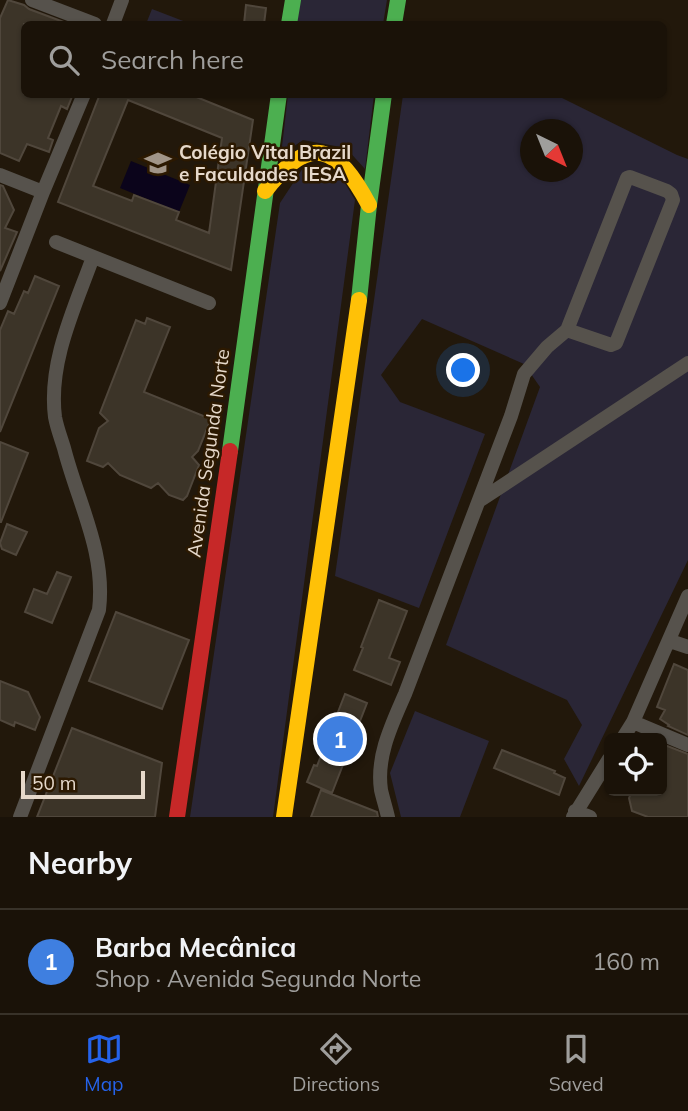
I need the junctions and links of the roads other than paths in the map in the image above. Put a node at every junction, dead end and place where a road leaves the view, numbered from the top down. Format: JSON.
{"nodes":[{"id":1,"x":32,"y":0,"type":"edge"},
{"id":2,"x":122,"y":0,"type":"edge"},
{"id":3,"x":293,"y":0,"type":"edge"},
{"id":4,"x":398,"y":0,"type":"edge"},
{"id":5,"x":87,"y":21,"type":"edge"},
{"id":6,"x":114,"y":21,"type":"edge"},
{"id":7,"x":290,"y":21,"type":"edge"},
{"id":8,"x":394,"y":21,"type":"edge"},
{"id":9,"x":82,"y":98,"type":"edge"},
{"id":10,"x":278,"y":98,"type":"edge"},
{"id":11,"x":383,"y":98,"type":"edge"},
{"id":12,"x":0,"y":174,"type":"edge"},
{"id":13,"x":265,"y":191,"type":"junction"},
{"id":14,"x":43,"y":192,"type":"junction"},
{"id":15,"x":369,"y":205,"type":"junction"},
{"id":16,"x":56,"y":242,"type":"dead end"},
{"id":17,"x":93,"y":257,"type":"junction"},
{"id":18,"x":4,"y":281,"type":"edge"},
{"id":19,"x":0,"y":303,"type":"edge"},
{"id":20,"x":209,"y":303,"type":"dead end"},
{"id":21,"x":567,"y":330,"type":"junction"},
{"id":22,"x":688,"y":363,"type":"edge"},
{"id":23,"x":479,"y":501,"type":"junction"},
{"id":24,"x":688,"y":596,"type":"edge"},
{"id":25,"x":670,"y":640,"type":"junction"},
{"id":26,"x":688,"y":647,"type":"edge"},
{"id":27,"x":633,"y":722,"type":"junction"},
{"id":28,"x":626,"y":733,"type":"edge"},
{"id":29,"x":688,"y":745,"type":"edge"},
{"id":30,"x":604,"y":767,"type":"edge"},
{"id":31,"x":574,"y":814,"type":"edge"},
{"id":32,"x":20,"y":817,"type":"edge"},
{"id":33,"x":177,"y":817,"type":"edge"},
{"id":34,"x":284,"y":817,"type":"edge"},
{"id":35,"x":388,"y":817,"type":"edge"},
{"id":36,"x":590,"y":817,"type":"edge"}],
"edges":[{"from":1,"to":5,"type":"street"},
{"from":2,"to":6,"type":"street"},
{"from":3,"to":7,"type":"main road"},
{"from":4,"to":8,"type":"main road"},
{"from":9,"to":14,"type":"street"},
{"from":10,"to":13,"type":"main road","name":"Avenida Segunda Norte"},
{"from":11,"to":15,"type":"main road"},
{"from":12,"to":14,"type":"street"},
{"from":13,"to":15,"type":"main road"},
{"from":13,"to":33,"type":"main road","name":"Avenida Segunda Norte"},
{"from":14,"to":18,"type":"street"},
{"from":15,"to":34,"type":"main road"},
{"from":16,"to":17,"type":"street"},
{"from":17,"to":20,"type":"street"},
{"from":17,"to":32,"type":"street"},
{"from":18,"to":19,"type":"street"},
{"from":21,"to":21,"type":"street"},
{"from":21,"to":23,"type":"street"},
{"from":22,"to":23,"type":"street"},
{"from":23,"to":35,"type":"street"},
{"from":24,"to":25,"type":"street"},
{"from":25,"to":26,"type":"street"},
{"from":25,"to":27,"type":"street"},
{"from":27,"to":28,"type":"street"},
{"from":27,"to":29,"type":"street"},
{"from":30,"to":31,"type":"street"},
{"from":31,"to":36,"type":"street"}]}
